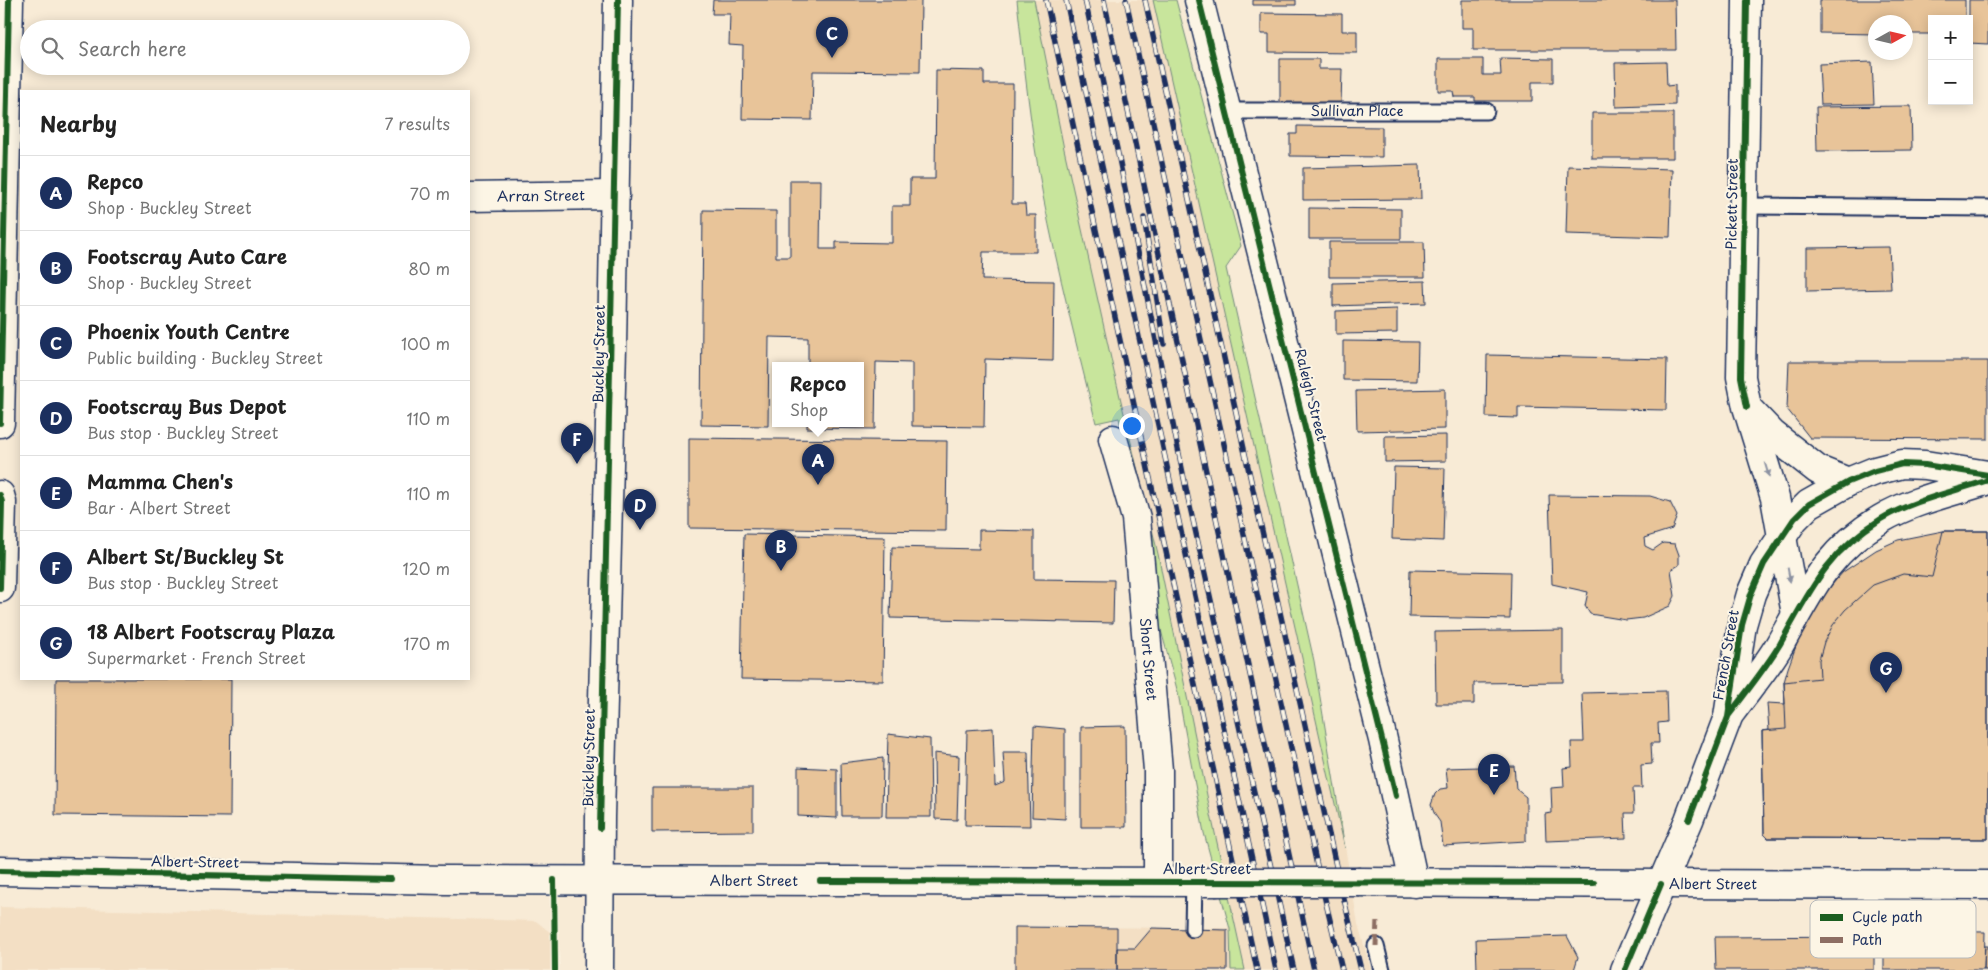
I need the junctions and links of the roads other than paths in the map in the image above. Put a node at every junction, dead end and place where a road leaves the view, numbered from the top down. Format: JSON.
{"nodes":[{"id":1,"x":9,"y":0,"type":"edge"},
{"id":2,"x":618,"y":0,"type":"edge"},
{"id":3,"x":1199,"y":0,"type":"edge"},
{"id":4,"x":1747,"y":0,"type":"edge"},
{"id":5,"x":1228,"y":111,"type":"junction"},
{"id":6,"x":1486,"y":111,"type":"dead end"},
{"id":7,"x":615,"y":195,"type":"junction"},
{"id":8,"x":470,"y":197,"type":"edge"},
{"id":9,"x":12,"y":198,"type":"edge"},
{"id":10,"x":1744,"y":206,"type":"junction"},
{"id":11,"x":1988,"y":208,"type":"edge"},
{"id":12,"x":1747,"y":407,"type":"junction"},
{"id":13,"x":0,"y":424,"type":"edge"},
{"id":14,"x":1113,"y":439,"type":"dead end"},
{"id":15,"x":1988,"y":475,"type":"edge"},
{"id":16,"x":1988,"y":480,"type":"edge"},
{"id":17,"x":1848,"y":482,"type":"junction"},
{"id":18,"x":0,"y":495,"type":"edge"},
{"id":19,"x":1782,"y":536,"type":"junction"},
{"id":20,"x":0,"y":588,"type":"edge"},
{"id":21,"x":1796,"y":614,"type":"junction"},
{"id":22,"x":1728,"y":717,"type":"junction"},
{"id":23,"x":0,"y":871,"type":"edge"},
{"id":24,"x":599,"y":880,"type":"junction"},
{"id":25,"x":1158,"y":881,"type":"junction"},
{"id":26,"x":1204,"y":881,"type":"junction"},
{"id":27,"x":1414,"y":883,"type":"junction"},
{"id":28,"x":1661,"y":884,"type":"junction"},
{"id":29,"x":1988,"y":885,"type":"edge"},
{"id":30,"x":1193,"y":929,"type":"dead end"},
{"id":31,"x":1376,"y":946,"type":"dead end"},
{"id":32,"x":599,"y":970,"type":"edge"},
{"id":33,"x":1382,"y":970,"type":"edge"},
{"id":34,"x":1625,"y":970,"type":"edge"}],
"edges":[{"from":1,"to":9,"type":"street"},
{"from":2,"to":7,"type":"street","name":"Buckley Street"},
{"from":3,"to":5,"type":"street","name":"Raleigh Street"},
{"from":4,"to":10,"type":"street","name":"Pickett Street"},
{"from":5,"to":6,"type":"lane","name":"Sullivan Place"},
{"from":5,"to":27,"type":"street","name":"Raleigh Street"},
{"from":7,"to":8,"type":"street","name":"Arran Street"},
{"from":7,"to":24,"type":"street","name":"Buckley Street"},
{"from":9,"to":13,"type":"street"},
{"from":10,"to":11,"type":"lane"},
{"from":10,"to":12,"type":"street","name":"Pickett Street"},
{"from":12,"to":17,"type":"street"},
{"from":12,"to":19,"type":"street","name":"Pickett Street","one_way":true},
{"from":14,"to":25,"type":"street","name":"Short Street"},
{"from":15,"to":17,"type":"street","name":"French Street"},
{"from":16,"to":21,"type":"street","name":"French Street"},
{"from":17,"to":19,"type":"street","name":"French Street"},
{"from":18,"to":20,"type":"street"},
{"from":19,"to":21,"type":"street","name":"Pickett Street","one_way":true},
{"from":19,"to":22,"type":"street","name":"French Street"},
{"from":21,"to":22,"type":"street","name":"French Street"},
{"from":22,"to":28,"type":"street","name":"French Street"},
{"from":23,"to":24,"type":"street","name":"Albert Street"},
{"from":24,"to":25,"type":"street","name":"Albert Street"},
{"from":24,"to":32,"type":"street","name":"Buckley Street"},
{"from":25,"to":26,"type":"street","name":"Albert Street"},
{"from":26,"to":27,"type":"street","name":"Albert Street","bridge":true},
{"from":26,"to":30,"type":"lane"},
{"from":27,"to":28,"type":"street","name":"Albert Street"},
{"from":28,"to":29,"type":"street","name":"Albert Street"},
{"from":28,"to":34,"type":"street","name":"French Street"},
{"from":31,"to":33,"type":"lane"}]}
